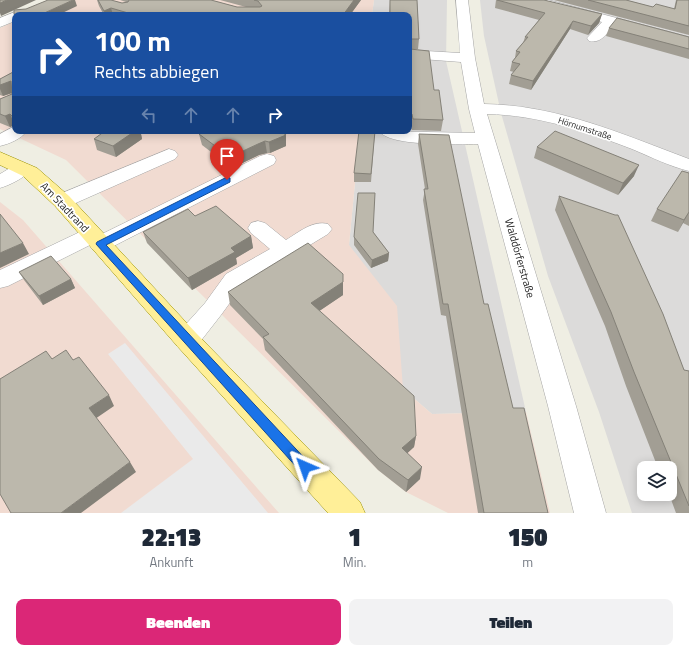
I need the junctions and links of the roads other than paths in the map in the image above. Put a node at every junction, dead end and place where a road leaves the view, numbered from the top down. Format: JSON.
{"nodes":[{"id":1,"x":462,"y":0,"type":"edge"},
{"id":2,"x":533,"y":0,"type":"edge"},
{"id":3,"x":12,"y":17,"type":"edge"},
{"id":4,"x":611,"y":21,"type":"junction"},
{"id":5,"x":0,"y":22,"type":"edge"},
{"id":6,"x":594,"y":38,"type":"dead end"},
{"id":7,"x":689,"y":41,"type":"edge"},
{"id":8,"x":412,"y":54,"type":"edge"},
{"id":9,"x":468,"y":58,"type":"junction"},
{"id":10,"x":478,"y":108,"type":"junction"},
{"id":11,"x":13,"y":134,"type":"edge"},
{"id":12,"x":396,"y":134,"type":"edge"},
{"id":13,"x":485,"y":139,"type":"junction"},
{"id":14,"x":0,"y":141,"type":"edge"},
{"id":15,"x":169,"y":154,"type":"dead end"},
{"id":16,"x":0,"y":158,"type":"edge"},
{"id":17,"x":266,"y":160,"type":"dead end"},
{"id":18,"x":689,"y":165,"type":"edge"},
{"id":19,"x":22,"y":169,"type":"junction"},
{"id":20,"x":0,"y":182,"type":"edge"},
{"id":21,"x":62,"y":201,"type":"junction"},
{"id":22,"x":258,"y":228,"type":"dead end"},
{"id":23,"x":321,"y":229,"type":"dead end"},
{"id":24,"x":96,"y":239,"type":"junction"},
{"id":25,"x":285,"y":250,"type":"junction"},
{"id":26,"x":0,"y":280,"type":"edge"},
{"id":27,"x":187,"y":340,"type":"junction"},
{"id":28,"x":349,"y":513,"type":"edge"},
{"id":29,"x":590,"y":513,"type":"edge"}],
"edges":[{"from":1,"to":9,"type":"street","name":"Walddörferstraße"},
{"from":2,"to":4,"type":"street"},
{"from":3,"to":5,"type":"street"},
{"from":4,"to":6,"type":"street"},
{"from":4,"to":7,"type":"street"},
{"from":8,"to":9,"type":"street"},
{"from":9,"to":10,"type":"street","name":"Walddörferstraße"},
{"from":10,"to":13,"type":"street","name":"Walddörferstraße"},
{"from":10,"to":18,"type":"street","name":"Hörnumstraße"},
{"from":11,"to":14,"type":"street"},
{"from":12,"to":13,"type":"street"},
{"from":13,"to":29,"type":"street","name":"Walddörferstraße"},
{"from":15,"to":21,"type":"street"},
{"from":16,"to":19,"type":"main road","name":"Am Stadtrand"},
{"from":17,"to":24,"type":"street"},
{"from":19,"to":20,"type":"street"},
{"from":19,"to":21,"type":"main road","name":"Am Stadtrand"},
{"from":21,"to":24,"type":"main road","name":"Am Stadtrand"},
{"from":22,"to":25,"type":"street"},
{"from":23,"to":25,"type":"street"},
{"from":24,"to":26,"type":"street"},
{"from":24,"to":27,"type":"main road","name":"Am Stadtrand"},
{"from":25,"to":27,"type":"street"},
{"from":27,"to":28,"type":"main road","name":"Am Stadtrand"}]}
